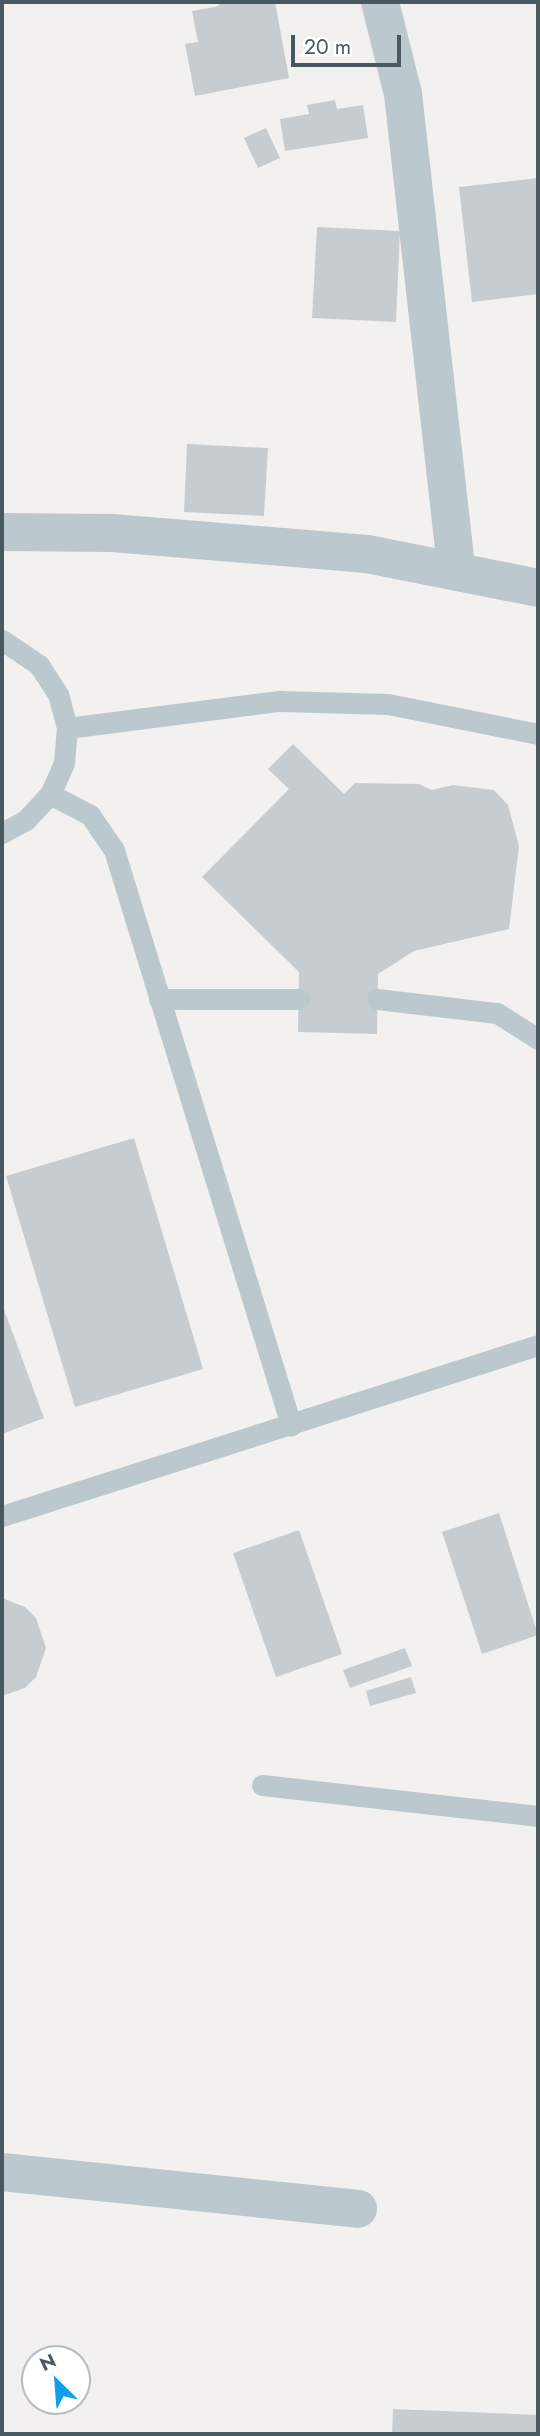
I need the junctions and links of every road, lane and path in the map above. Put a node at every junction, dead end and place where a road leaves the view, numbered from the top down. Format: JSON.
{"nodes":[{"id":1,"x":380,"y":2,"type":"edge"},
{"id":2,"x":2,"y":531,"type":"edge"},
{"id":3,"x":457,"y":572,"type":"junction"},
{"id":4,"x":538,"y":588,"type":"edge"},
{"id":5,"x":2,"y":640,"type":"edge"},
{"id":6,"x":66,"y":728,"type":"junction"},
{"id":7,"x":538,"y":734,"type":"edge"},
{"id":8,"x":50,"y":794,"type":"junction"},
{"id":9,"x":2,"y":833,"type":"edge"},
{"id":10,"x":159,"y":999,"type":"junction"},
{"id":11,"x":299,"y":999,"type":"dead end"},
{"id":12,"x":377,"y":999,"type":"dead end"},
{"id":13,"x":538,"y":1039,"type":"edge"},
{"id":14,"x":538,"y":1345,"type":"edge"},
{"id":15,"x":291,"y":1425,"type":"junction"},
{"id":16,"x":2,"y":1516,"type":"edge"},
{"id":17,"x":262,"y":1785,"type":"dead end"},
{"id":18,"x":538,"y":1816,"type":"edge"},
{"id":19,"x":2,"y":2172,"type":"edge"},
{"id":20,"x":358,"y":2209,"type":"dead end"}],
"edges":[{"from":1,"to":3,"type":"street"},
{"from":2,"to":3,"type":"street"},
{"from":3,"to":4,"type":"street"},
{"from":5,"to":6,"type":"lane"},
{"from":6,"to":7,"type":"lane"},
{"from":6,"to":8,"type":"lane"},
{"from":8,"to":9,"type":"lane"},
{"from":8,"to":10,"type":"lane"},
{"from":10,"to":11,"type":"lane"},
{"from":10,"to":15,"type":"lane"},
{"from":12,"to":13,"type":"lane"},
{"from":14,"to":15,"type":"lane"},
{"from":15,"to":16,"type":"lane"},
{"from":17,"to":18,"type":"lane"},
{"from":19,"to":20,"type":"street"}]}
